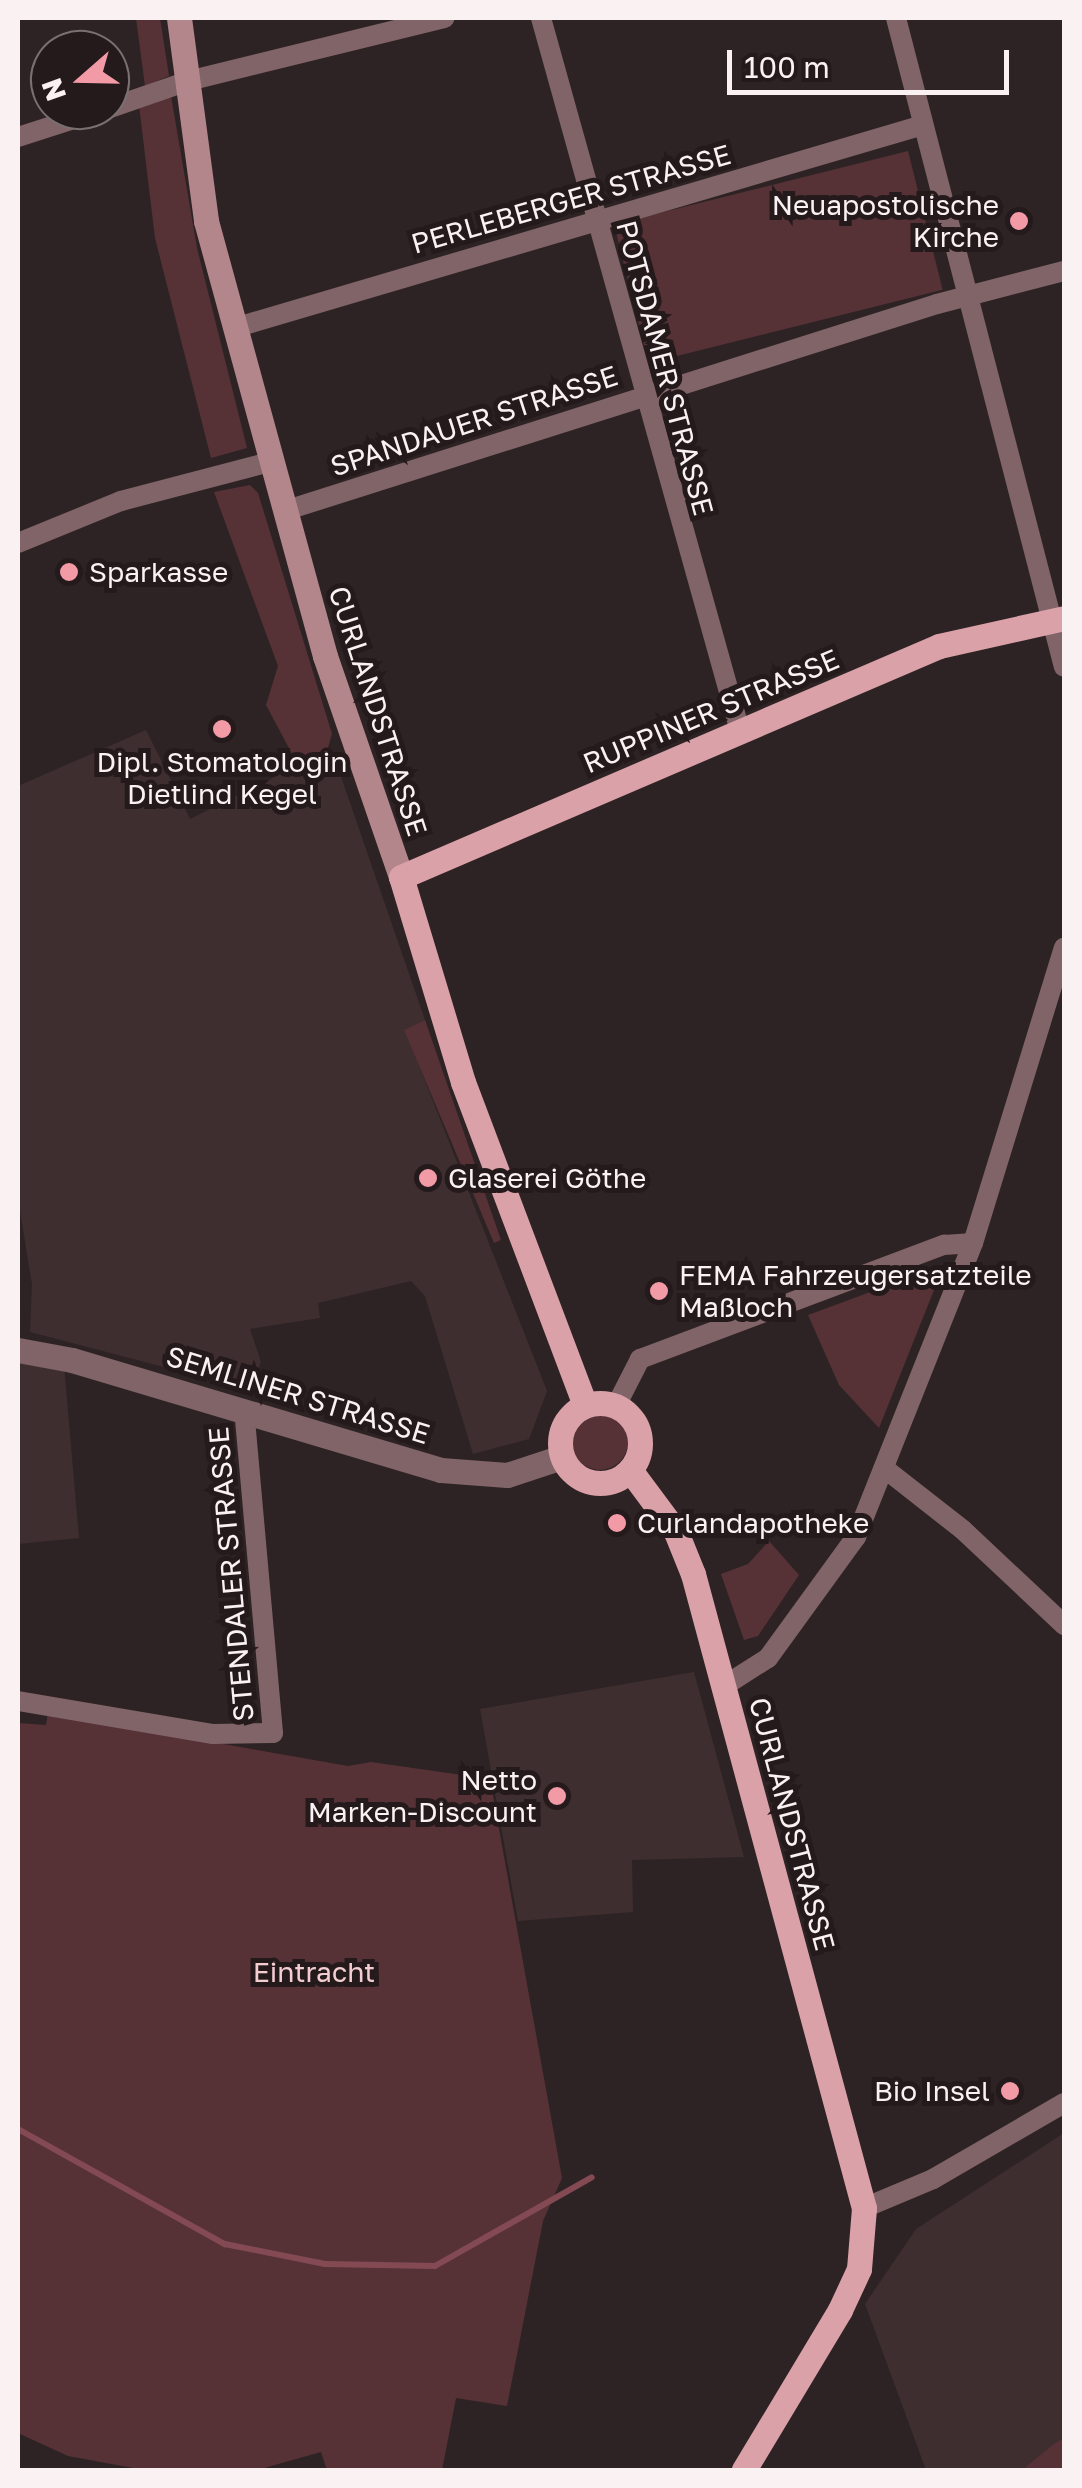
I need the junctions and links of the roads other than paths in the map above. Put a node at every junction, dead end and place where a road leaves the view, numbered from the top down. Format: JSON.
{"nodes":[{"id":1,"x":179,"y":18,"type":"edge"},
{"id":2,"x":444,"y":18,"type":"edge"},
{"id":3,"x":541,"y":18,"type":"edge"},
{"id":4,"x":896,"y":18,"type":"edge"},
{"id":5,"x":188,"y":81,"type":"junction"},
{"id":6,"x":130,"y":101,"type":"edge"},
{"id":7,"x":923,"y":125,"type":"junction"},
{"id":8,"x":596,"y":220,"type":"junction"},
{"id":9,"x":1064,"y":272,"type":"edge"},
{"id":10,"x":968,"y":297,"type":"junction"},
{"id":11,"x":234,"y":328,"type":"junction"},
{"id":12,"x":644,"y":395,"type":"junction"},
{"id":13,"x":270,"y":462,"type":"junction"},
{"id":14,"x":284,"y":511,"type":"junction"},
{"id":15,"x":18,"y":543,"type":"edge"},
{"id":16,"x":1058,"y":618,"type":"edge"},
{"id":17,"x":1064,"y":667,"type":"edge"},
{"id":18,"x":740,"y":731,"type":"junction"},
{"id":19,"x":401,"y":877,"type":"junction"},
{"id":20,"x":1064,"y":948,"type":"edge"},
{"id":21,"x":974,"y":1244,"type":"junction"},
{"id":22,"x":18,"y":1350,"type":"edge"},
{"id":23,"x":585,"y":1406,"type":"junction"},
{"id":24,"x":616,"y":1406,"type":"junction"},
{"id":25,"x":244,"y":1410,"type":"junction"},
{"id":26,"x":562,"y":1457,"type":"junction"},
{"id":27,"x":884,"y":1468,"type":"junction"},
{"id":28,"x":630,"y":1470,"type":"junction"},
{"id":29,"x":1064,"y":1625,"type":"edge"},
{"id":30,"x":724,"y":1686,"type":"junction"},
{"id":31,"x":18,"y":1701,"type":"edge"},
{"id":32,"x":1064,"y":2103,"type":"edge"},
{"id":33,"x":864,"y":2208,"type":"junction"},
{"id":34,"x":744,"y":2470,"type":"edge"}],
"edges":[{"from":1,"to":5,"type":"main road","name":"CURLANDSTRASSE"},
{"from":2,"to":5,"type":"street"},
{"from":3,"to":8,"type":"street","name":"POTSDAMER STRASSE"},
{"from":4,"to":7,"type":"street"},
{"from":5,"to":6,"type":"street"},
{"from":5,"to":11,"type":"main road","name":"CURLANDSTRASSE"},
{"from":7,"to":8,"type":"street","name":"PERLEBERGER STRASSE"},
{"from":7,"to":10,"type":"street"},
{"from":8,"to":11,"type":"street","name":"PERLEBERGER STRASSE"},
{"from":8,"to":12,"type":"street","name":"POTSDAMER STRASSE"},
{"from":9,"to":10,"type":"street","name":"SPANDAUER STRASSE"},
{"from":10,"to":12,"type":"street","name":"SPANDAUER STRASSE"},
{"from":10,"to":16,"type":"street"},
{"from":11,"to":13,"type":"main road","name":"CURLANDSTRASSE"},
{"from":12,"to":14,"type":"street","name":"SPANDAUER STRASSE"},
{"from":12,"to":18,"type":"street","name":"POTSDAMER STRASSE"},
{"from":13,"to":14,"type":"main road","name":"CURLANDSTRASSE"},
{"from":13,"to":15,"type":"street"},
{"from":14,"to":19,"type":"main road","name":"CURLANDSTRASSE"},
{"from":16,"to":17,"type":"street"},
{"from":16,"to":18,"type":"main road","name":"RUPPINER STRASSE"},
{"from":18,"to":19,"type":"main road","name":"RUPPINER STRASSE"},
{"from":19,"to":23,"type":"main road","name":"CURLANDSTRASSE"},
{"from":20,"to":21,"type":"street"},
{"from":21,"to":24,"type":"street"},
{"from":21,"to":27,"type":"street"},
{"from":22,"to":25,"type":"street","name":"SEMLINER STRASSE"},
{"from":23,"to":24,"type":"main road"},
{"from":23,"to":26,"type":"main road"},
{"from":24,"to":28,"type":"main road"},
{"from":25,"to":26,"type":"street","name":"SEMLINER STRASSE"},
{"from":25,"to":31,"type":"street","name":"STENDALER STRASSE"},
{"from":26,"to":28,"type":"main road"},
{"from":27,"to":29,"type":"street"},
{"from":27,"to":30,"type":"street"},
{"from":28,"to":30,"type":"main road","name":"CURLANDSTRASSE"},
{"from":30,"to":33,"type":"main road","name":"CURLANDSTRASSE"},
{"from":32,"to":33,"type":"street"},
{"from":33,"to":34,"type":"main road","name":"CURLANDSTRASSE"}]}
